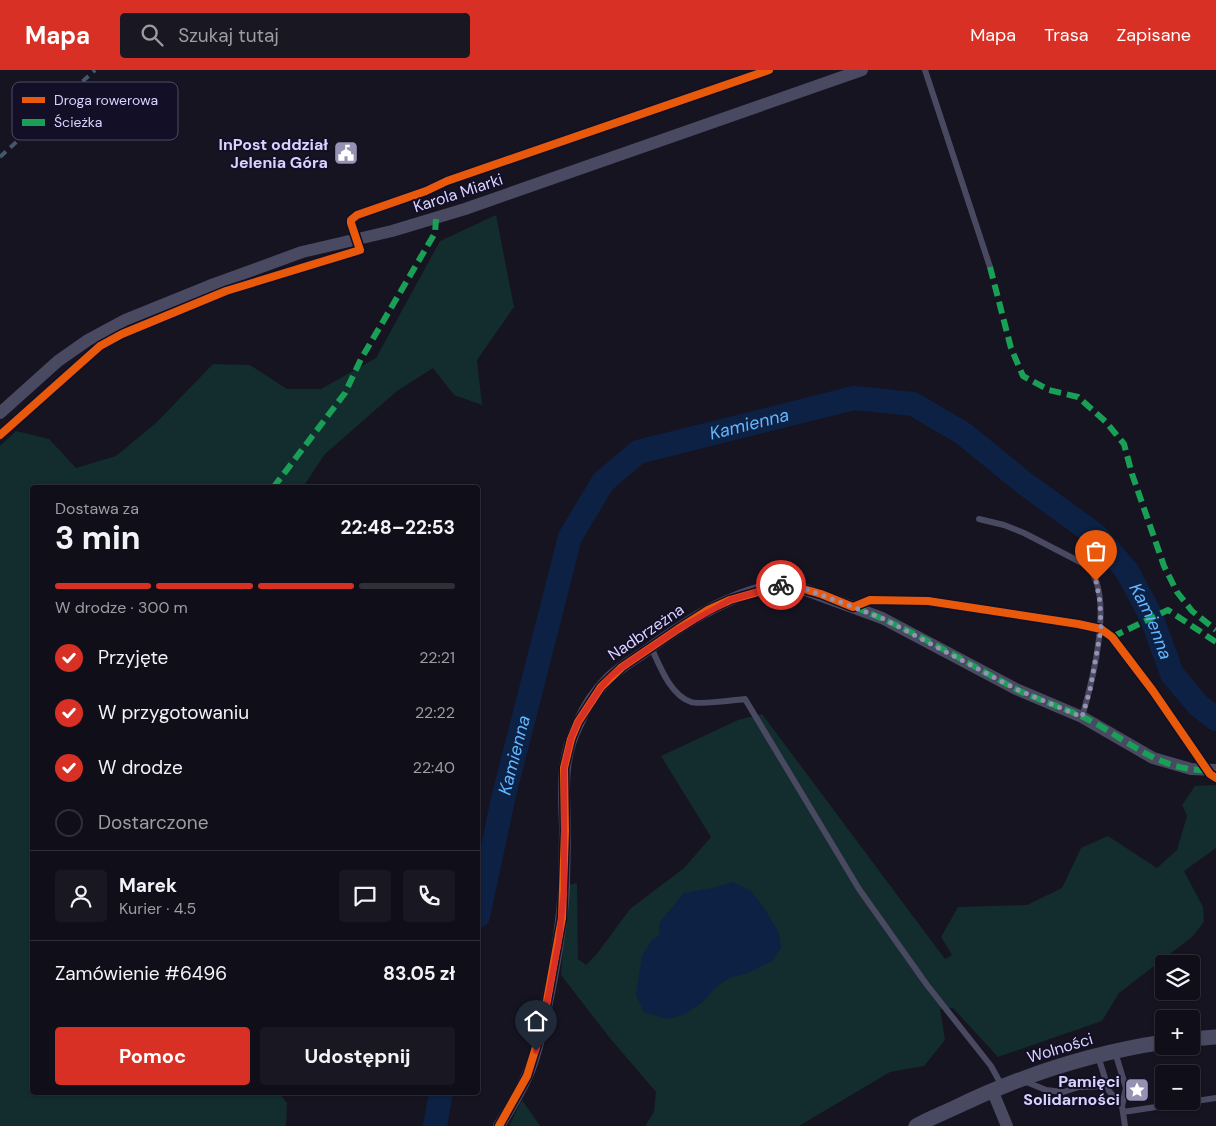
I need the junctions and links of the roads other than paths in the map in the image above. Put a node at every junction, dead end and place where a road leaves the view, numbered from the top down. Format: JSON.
{"nodes":[{"id":1,"x":862,"y":70,"type":"edge"},
{"id":2,"x":925,"y":70,"type":"edge"},
{"id":3,"x":990,"y":267,"type":"dead end"},
{"id":4,"x":0,"y":413,"type":"edge"},
{"id":5,"x":979,"y":519,"type":"dead end"},
{"id":6,"x":651,"y":648,"type":"junction"},
{"id":7,"x":1082,"y":717,"type":"junction"},
{"id":8,"x":1216,"y":770,"type":"edge"},
{"id":9,"x":1216,"y":1037,"type":"edge"},
{"id":10,"x":1200,"y":1038,"type":"edge"},
{"id":11,"x":1155,"y":1044,"type":"edge"},
{"id":12,"x":1115,"y":1051,"type":"junction"},
{"id":13,"x":1098,"y":1055,"type":"junction"},
{"id":14,"x":1020,"y":1079,"type":"junction"},
{"id":15,"x":1108,"y":1086,"type":"junction"},
{"id":16,"x":997,"y":1088,"type":"junction"},
{"id":17,"x":1216,"y":1098,"type":"edge"},
{"id":18,"x":1122,"y":1109,"type":"junction"},
{"id":19,"x":499,"y":1126,"type":"edge"},
{"id":20,"x":916,"y":1126,"type":"edge"},
{"id":21,"x":1006,"y":1126,"type":"edge"},
{"id":22,"x":1125,"y":1126,"type":"edge"}],
"edges":[{"from":1,"to":4,"type":"street","name":"Karola Miarki"},
{"from":2,"to":3,"type":"lane"},
{"from":5,"to":7,"type":"lane"},
{"from":6,"to":7,"type":"street","name":"Nadbrzeżna"},
{"from":6,"to":16,"type":"lane"},
{"from":6,"to":19,"type":"street","name":"Nadbrzeżna"},
{"from":7,"to":8,"type":"street","name":"Nadbrzeżna"},
{"from":9,"to":10,"type":"street"},
{"from":11,"to":12,"type":"street","name":"Wolności"},
{"from":12,"to":13,"type":"street","name":"Wolności"},
{"from":12,"to":18,"type":"lane"},
{"from":13,"to":14,"type":"street","name":"Wolności"},
{"from":13,"to":15,"type":"lane"},
{"from":14,"to":15,"type":"lane"},
{"from":14,"to":16,"type":"street","name":"Wolności"},
{"from":15,"to":18,"type":"lane"},
{"from":16,"to":20,"type":"street","name":"Wolności"},
{"from":16,"to":21,"type":"street"},
{"from":17,"to":18,"type":"lane"},
{"from":18,"to":22,"type":"lane"}]}
